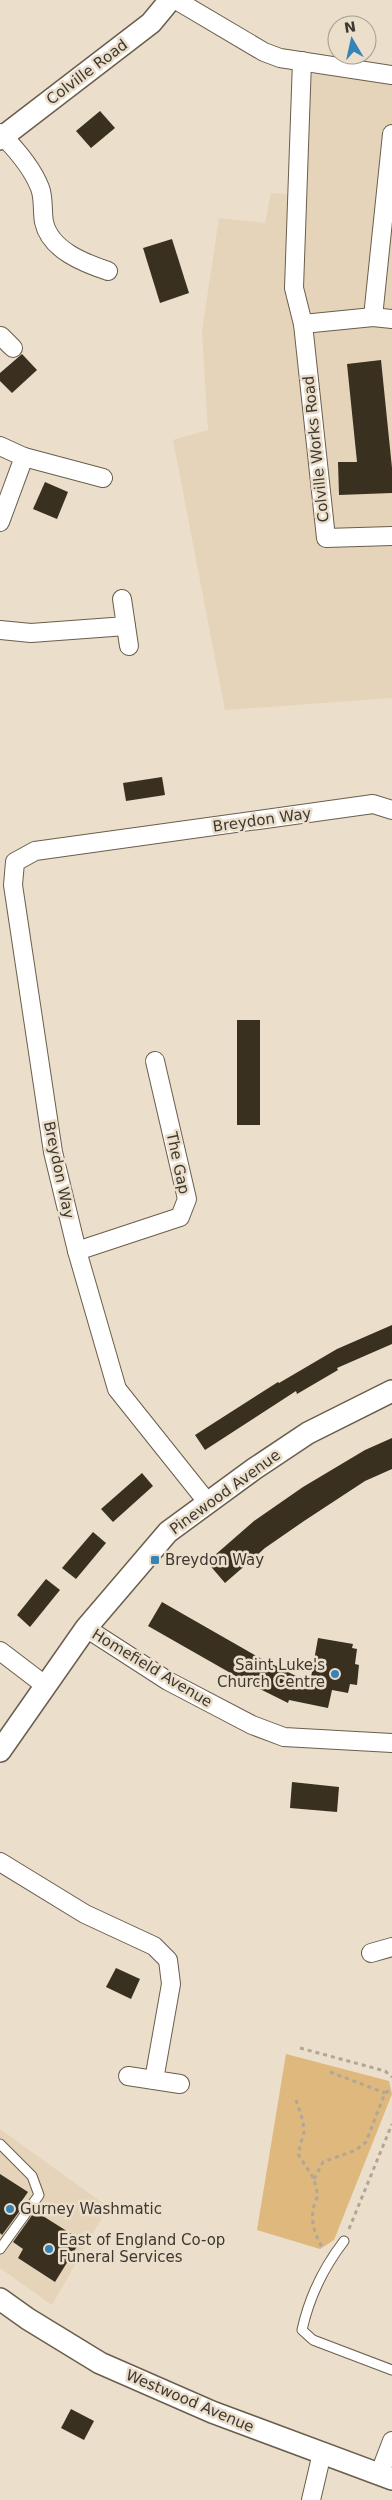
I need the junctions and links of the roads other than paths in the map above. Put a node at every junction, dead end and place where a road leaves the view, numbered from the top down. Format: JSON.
{"nodes":[{"id":1,"x":170,"y":0,"type":"edge"},
{"id":2,"x":176,"y":0,"type":"edge"},
{"id":3,"x":302,"y":61,"type":"junction"},
{"id":4,"x":392,"y":75,"type":"edge"},
{"id":5,"x":392,"y":134,"type":"edge"},
{"id":6,"x":1,"y":136,"type":"edge"},
{"id":7,"x":108,"y":270,"type":"dead end"},
{"id":8,"x":373,"y":317,"type":"junction"},
{"id":9,"x":392,"y":319,"type":"edge"},
{"id":10,"x":303,"y":324,"type":"junction"},
{"id":11,"x":0,"y":446,"type":"edge"},
{"id":12,"x":24,"y":457,"type":"junction"},
{"id":13,"x":103,"y":478,"type":"dead end"},
{"id":14,"x":0,"y":522,"type":"edge"},
{"id":15,"x":392,"y":536,"type":"edge"},
{"id":16,"x":122,"y":599,"type":"dead end"},
{"id":17,"x":126,"y":626,"type":"junction"},
{"id":18,"x":0,"y":630,"type":"edge"},
{"id":19,"x":129,"y":646,"type":"dead end"},
{"id":20,"x":392,"y":810,"type":"edge"},
{"id":21,"x":8,"y":859,"type":"edge"},
{"id":22,"x":155,"y":1061,"type":"dead end"},
{"id":23,"x":77,"y":1251,"type":"junction"},
{"id":24,"x":392,"y":1391,"type":"edge"},
{"id":25,"x":208,"y":1503,"type":"junction"},
{"id":26,"x":86,"y":1628,"type":"junction"},
{"id":27,"x":0,"y":1651,"type":"edge"},
{"id":28,"x":46,"y":1686,"type":"junction"},
{"id":29,"x":392,"y":1744,"type":"edge"},
{"id":30,"x":0,"y":1751,"type":"edge"},
{"id":31,"x":0,"y":1862,"type":"edge"},
{"id":32,"x":392,"y":1948,"type":"edge"},
{"id":33,"x":371,"y":1952,"type":"dead end"},
{"id":34,"x":128,"y":2076,"type":"dead end"},
{"id":35,"x":154,"y":2080,"type":"junction"},
{"id":36,"x":180,"y":2084,"type":"dead end"},
{"id":37,"x":0,"y":2144,"type":"edge"},
{"id":38,"x":344,"y":2242,"type":"road end"},
{"id":39,"x":0,"y":2249,"type":"edge"},
{"id":40,"x":0,"y":2299,"type":"edge"},
{"id":41,"x":392,"y":2370,"type":"edge"},
{"id":42,"x":392,"y":2441,"type":"edge"},
{"id":43,"x":322,"y":2453,"type":"junction"},
{"id":44,"x":385,"y":2477,"type":"edge"},
{"id":45,"x":310,"y":2500,"type":"edge"}],
"edges":[{"from":1,"to":6,"type":"street","name":"Colville Road"},
{"from":2,"to":3,"type":"street"},
{"from":3,"to":4,"type":"street"},
{"from":3,"to":10,"type":"street","name":"Colville Works Road"},
{"from":5,"to":8,"type":"street"},
{"from":6,"to":7,"type":"street"},
{"from":8,"to":9,"type":"street"},
{"from":8,"to":10,"type":"street"},
{"from":10,"to":15,"type":"street","name":"Colville Works Road"},
{"from":11,"to":12,"type":"street"},
{"from":12,"to":13,"type":"street"},
{"from":12,"to":14,"type":"street"},
{"from":16,"to":17,"type":"street"},
{"from":17,"to":18,"type":"street"},
{"from":17,"to":19,"type":"street"},
{"from":20,"to":21,"type":"street","name":"Breydon Way"},
{"from":21,"to":23,"type":"street","name":"Breydon Way"},
{"from":22,"to":23,"type":"street","name":"The Gap"},
{"from":23,"to":25,"type":"street","name":"Breydon Way"},
{"from":24,"to":25,"type":"street","name":"Pinewood Avenue"},
{"from":25,"to":26,"type":"street","name":"Pinewood Avenue"},
{"from":26,"to":28,"type":"street","name":"Pinewood Avenue"},
{"from":26,"to":29,"type":"street","name":"Homefield Avenue"},
{"from":27,"to":28,"type":"street"},
{"from":28,"to":30,"type":"street","name":"Pinewood Avenue"},
{"from":31,"to":35,"type":"street"},
{"from":32,"to":33,"type":"street"},
{"from":34,"to":35,"type":"street"},
{"from":35,"to":36,"type":"street"},
{"from":37,"to":39,"type":"lane"},
{"from":38,"to":41,"type":"lane"},
{"from":40,"to":43,"type":"street","name":"Westwood Avenue"},
{"from":42,"to":44,"type":"street"},
{"from":43,"to":44,"type":"street","name":"Westwood Avenue"},
{"from":43,"to":45,"type":"street"}]}
